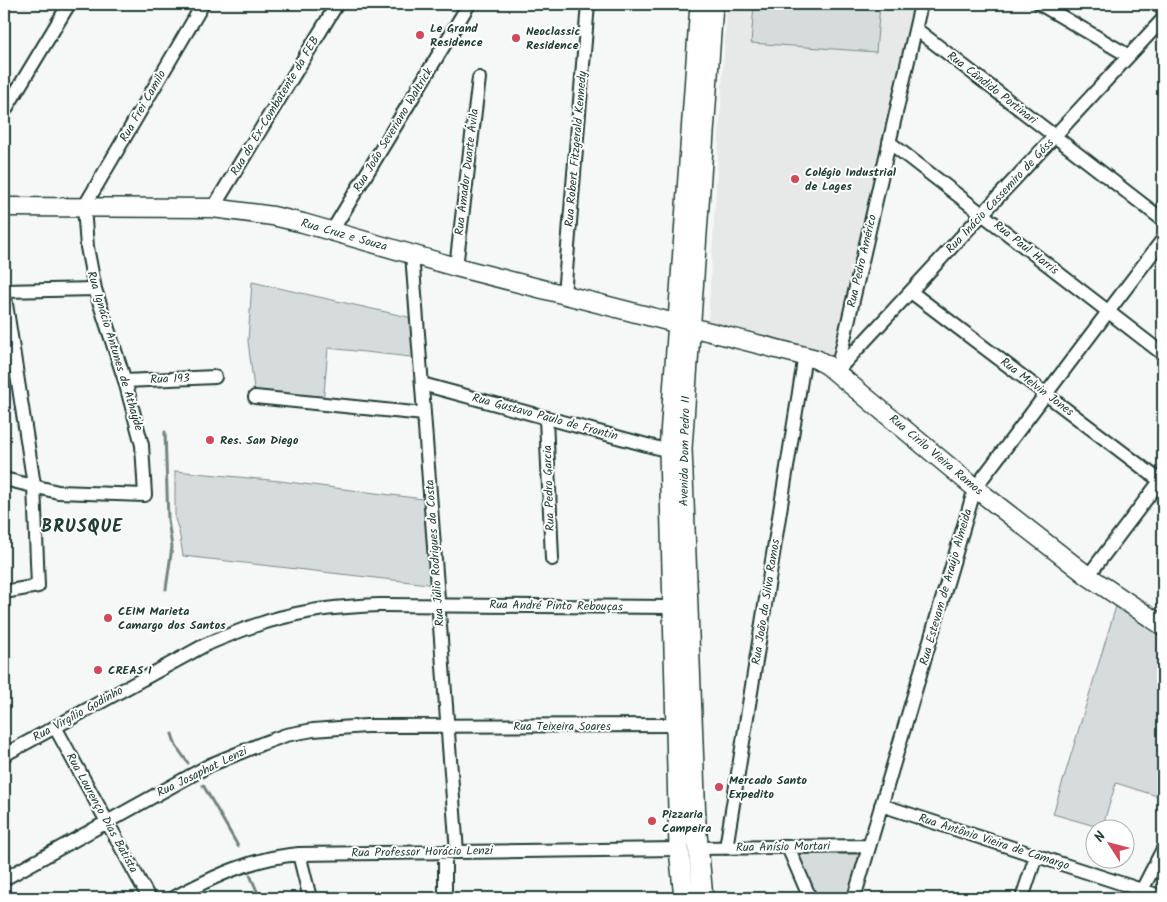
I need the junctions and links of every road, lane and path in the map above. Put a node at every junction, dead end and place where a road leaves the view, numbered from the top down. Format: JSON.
{"nodes":[{"id":1,"x":69,"y":4,"type":"edge"},
{"id":2,"x":203,"y":4,"type":"edge"},
{"id":3,"x":337,"y":4,"type":"edge"},
{"id":4,"x":469,"y":4,"type":"edge"},
{"id":5,"x":588,"y":4,"type":"edge"},
{"id":6,"x":700,"y":4,"type":"edge"},
{"id":7,"x":713,"y":4,"type":"edge"},
{"id":8,"x":921,"y":4,"type":"edge"},
{"id":9,"x":1040,"y":4,"type":"edge"},
{"id":10,"x":1163,"y":20,"type":"edge"},
{"id":11,"x":916,"y":29,"type":"junction"},
{"id":12,"x":1129,"y":56,"type":"junction"},
{"id":13,"x":478,"y":78,"type":"dead end"},
{"id":14,"x":4,"y":112,"type":"edge"},
{"id":15,"x":1055,"y":136,"type":"junction"},
{"id":16,"x":889,"y":142,"type":"junction"},
{"id":17,"x":4,"y":207,"type":"edge"},
{"id":18,"x":84,"y":207,"type":"junction"},
{"id":19,"x":213,"y":208,"type":"junction"},
{"id":20,"x":983,"y":214,"type":"junction"},
{"id":21,"x":1163,"y":220,"type":"edge"},
{"id":22,"x":332,"y":231,"type":"junction"},
{"id":23,"x":1163,"y":239,"type":"edge"},
{"id":24,"x":412,"y":254,"type":"junction"},
{"id":25,"x":456,"y":267,"type":"junction"},
{"id":26,"x":94,"y":289,"type":"junction"},
{"id":27,"x":4,"y":291,"type":"edge"},
{"id":28,"x":911,"y":292,"type":"junction"},
{"id":29,"x":564,"y":294,"type":"junction"},
{"id":30,"x":1108,"y":312,"type":"junction"},
{"id":31,"x":683,"y":324,"type":"junction"},
{"id":32,"x":1163,"y":354,"type":"edge"},
{"id":33,"x":805,"y":355,"type":"junction"},
{"id":34,"x":836,"y":372,"type":"junction"},
{"id":35,"x":215,"y":377,"type":"dead end"},
{"id":36,"x":124,"y":380,"type":"junction"},
{"id":37,"x":422,"y":384,"type":"junction"},
{"id":38,"x":1046,"y":394,"type":"junction"},
{"id":39,"x":255,"y":396,"type":"dead end"},
{"id":40,"x":424,"y":414,"type":"junction"},
{"id":41,"x":546,"y":418,"type":"junction"},
{"id":42,"x":669,"y":451,"type":"junction"},
{"id":43,"x":4,"y":479,"type":"edge"},
{"id":44,"x":1162,"y":480,"type":"edge"},
{"id":45,"x":34,"y":485,"type":"junction"},
{"id":46,"x":975,"y":488,"type":"junction"},
{"id":47,"x":552,"y":559,"type":"dead end"},
{"id":48,"x":1088,"y":576,"type":"junction"},
{"id":49,"x":4,"y":592,"type":"edge"},
{"id":50,"x":439,"y":605,"type":"junction"},
{"id":51,"x":673,"y":607,"type":"junction"},
{"id":52,"x":1163,"y":626,"type":"edge"},
{"id":53,"x":676,"y":725,"type":"junction"},
{"id":54,"x":55,"y":727,"type":"junction"},
{"id":55,"x":448,"y":727,"type":"junction"},
{"id":56,"x":4,"y":755,"type":"edge"},
{"id":57,"x":881,"y":805,"type":"junction"},
{"id":58,"x":107,"y":822,"type":"junction"},
{"id":59,"x":869,"y":846,"type":"junction"},
{"id":60,"x":788,"y":847,"type":"junction"},
{"id":61,"x":726,"y":848,"type":"junction"},
{"id":62,"x":1163,"y":848,"type":"edge"},
{"id":63,"x":688,"y":849,"type":"junction"},
{"id":64,"x":451,"y":852,"type":"junction"},
{"id":65,"x":299,"y":854,"type":"junction"},
{"id":66,"x":1036,"y":856,"type":"junction"},
{"id":67,"x":4,"y":879,"type":"edge"},
{"id":68,"x":1142,"y":890,"type":"junction"},
{"id":69,"x":1163,"y":897,"type":"edge"},
{"id":70,"x":149,"y":898,"type":"edge"},
{"id":71,"x":173,"y":898,"type":"edge"},
{"id":72,"x":310,"y":898,"type":"edge"},
{"id":73,"x":445,"y":898,"type":"edge"},
{"id":74,"x":684,"y":898,"type":"edge"},
{"id":75,"x":703,"y":898,"type":"edge"},
{"id":76,"x":810,"y":898,"type":"edge"},
{"id":77,"x":854,"y":898,"type":"edge"},
{"id":78,"x":1022,"y":898,"type":"edge"}],
"edges":[{"from":1,"to":14,"type":"street"},
{"from":2,"to":18,"type":"street","name":"Rua Frei Camilo"},
{"from":3,"to":19,"type":"street","name":"Rua do Ex-Combatente da FEB"},
{"from":4,"to":22,"type":"street","name":"Rua João Severiano Waltrick"},
{"from":5,"to":29,"type":"street","name":"Rua Robert Fitzgerald Kennedy"},
{"from":6,"to":31,"type":"main road","name":"Avenida Dom Pedro II"},
{"from":7,"to":31,"type":"main road","name":"Avenida Dom Pedro II"},
{"from":8,"to":11,"type":"street","name":"Rua Pedro Américo"},
{"from":9,"to":12,"type":"street"},
{"from":10,"to":12,"type":"street","name":"Rua Inácio Cassemiro de Góss"},
{"from":11,"to":15,"type":"street","name":"Rua Cândido Portinari"},
{"from":11,"to":16,"type":"street","name":"Rua Pedro Américo"},
{"from":12,"to":15,"type":"street","name":"Rua Inácio Cassemiro de Góss"},
{"from":13,"to":25,"type":"street","name":"Rua Amador Duarte Ávila"},
{"from":15,"to":20,"type":"street","name":"Rua Inácio Cassemiro de Góss"},
{"from":15,"to":21,"type":"street","name":"Rua Cândido Portinari"},
{"from":16,"to":20,"type":"street","name":"Rua Paul Harris"},
{"from":16,"to":34,"type":"street","name":"Rua Pedro Américo"},
{"from":17,"to":18,"type":"street","name":"Rua Cruz e Souza"},
{"from":18,"to":19,"type":"street","name":"Rua Cruz e Souza"},
{"from":18,"to":26,"type":"street","name":"Rua Ignácio Antunes de Athaýde"},
{"from":19,"to":22,"type":"street","name":"Rua Cruz e Souza"},
{"from":20,"to":28,"type":"street","name":"Rua Inácio Cassemiro de Góss"},
{"from":20,"to":30,"type":"street","name":"Rua Paul Harris"},
{"from":22,"to":24,"type":"street","name":"Rua Cruz e Souza"},
{"from":23,"to":30,"type":"street","name":"Rua Estevam de Araújo Almeida"},
{"from":24,"to":25,"type":"street","name":"Rua Cruz e Souza"},
{"from":24,"to":37,"type":"street","name":"Rua Júlio Rodrigues da Costa"},
{"from":25,"to":29,"type":"street","name":"Rua Cruz e Souza"},
{"from":26,"to":27,"type":"street"},
{"from":26,"to":36,"type":"street","name":"Rua Ignácio Antunes de Athaýde"},
{"from":27,"to":45,"type":"street"},
{"from":28,"to":34,"type":"street","name":"Rua Inácio Cassemiro de Góss"},
{"from":28,"to":38,"type":"street","name":"Rua Melvin Jones"},
{"from":29,"to":31,"type":"street","name":"Rua Cruz e Souza"},
{"from":30,"to":32,"type":"street","name":"Rua Paul Harris"},
{"from":30,"to":38,"type":"street","name":"Rua Estevam de Araújo Almeida"},
{"from":31,"to":33,"type":"street","name":"Rua Cirilo Vieira Ramos"},
{"from":31,"to":42,"type":"main road","name":"Avenida Dom Pedro II"},
{"from":31,"to":63,"type":"main road","name":"Avenida Dom Pedro II"},
{"from":33,"to":34,"type":"street","name":"Rua Cirilo Vieira Ramos"},
{"from":33,"to":61,"type":"street","name":"Rua João da Silva Ramos"},
{"from":34,"to":46,"type":"street","name":"Rua Cirilo Vieira Ramos"},
{"from":35,"to":36,"type":"street","name":"Rua 193"},
{"from":36,"to":45,"type":"street","name":"Rua Ignácio Antunes de Athaýde"},
{"from":37,"to":40,"type":"street","name":"Rua Júlio Rodrigues da Costa"},
{"from":37,"to":41,"type":"street","name":"Rua Gustavo Paulo de Frontin"},
{"from":38,"to":44,"type":"street","name":"Rua Melvin Jones"},
{"from":38,"to":46,"type":"street","name":"Rua Estevam de Araújo Almeida"},
{"from":39,"to":40,"type":"street"},
{"from":40,"to":50,"type":"street","name":"Rua Júlio Rodrigues da Costa"},
{"from":41,"to":42,"type":"street","name":"Rua Gustavo Paulo de Frontin"},
{"from":41,"to":47,"type":"street","name":"Rua Pedro Garcia"},
{"from":42,"to":51,"type":"main road","name":"Avenida Dom Pedro II"},
{"from":43,"to":45,"type":"street"},
{"from":44,"to":48,"type":"street"},
{"from":45,"to":49,"type":"street"},
{"from":46,"to":48,"type":"street","name":"Rua Cirilo Vieira Ramos"},
{"from":46,"to":57,"type":"street","name":"Rua Estevam de Araújo Almeida"},
{"from":48,"to":52,"type":"street","name":"Rua Cirilo Vieira Ramos"},
{"from":50,"to":51,"type":"street","name":"Rua André Pinto Rebouças"},
{"from":50,"to":54,"type":"street","name":"Rua Virgílio Godinho"},
{"from":50,"to":55,"type":"street","name":"Rua Júlio Rodrigues da Costa"},
{"from":51,"to":53,"type":"main road","name":"Avenida Dom Pedro II"},
{"from":53,"to":55,"type":"street","name":"Rua Teixeira Soares"},
{"from":53,"to":63,"type":"main road","name":"Avenida Dom Pedro II"},
{"from":54,"to":56,"type":"street","name":"Rua Virgílio Godinho"},
{"from":54,"to":58,"type":"street","name":"Rua Lourenço Dias Batista"},
{"from":55,"to":58,"type":"street","name":"Rua Josaphat Lenzi"},
{"from":55,"to":64,"type":"street","name":"Rua Júlio Rodrigues da Costa"},
{"from":57,"to":59,"type":"street","name":"Rua Estevam de Araújo Almeida"},
{"from":57,"to":66,"type":"street","name":"Rua Antônio Vieira de Camargo"},
{"from":58,"to":67,"type":"street","name":"Rua Josaphat Lenzi"},
{"from":58,"to":70,"type":"street","name":"Rua Lourenço Dias Batista"},
{"from":59,"to":60,"type":"street","name":"Rua Anísio Mortari"},
{"from":59,"to":77,"type":"street","name":"Rua Estevam de Araújo Almeida"},
{"from":60,"to":61,"type":"street","name":"Rua Anísio Mortari"},
{"from":60,"to":76,"type":"street"},
{"from":61,"to":63,"type":"street","name":"Rua Anísio Mortari"},
{"from":62,"to":68,"type":"street"},
{"from":63,"to":64,"type":"street","name":"Rua Professor Horácio Lenzi"},
{"from":63,"to":74,"type":"main road","name":"Avenida Dom Pedro II"},
{"from":63,"to":75,"type":"main road","name":"Avenida Dom Pedro II"},
{"from":64,"to":65,"type":"street","name":"Rua Professor Horácio Lenzi"},
{"from":64,"to":73,"type":"street","name":"Rua Júlio Rodrigues da Costa"},
{"from":65,"to":71,"type":"street","name":"Rua Professor Horácio Lenzi"},
{"from":65,"to":72,"type":"street"},
{"from":66,"to":68,"type":"street","name":"Rua Antônio Vieira de Camargo"},
{"from":66,"to":78,"type":"street"},
{"from":68,"to":69,"type":"street","name":"Rua Antônio Vieira de Camargo"}]}
